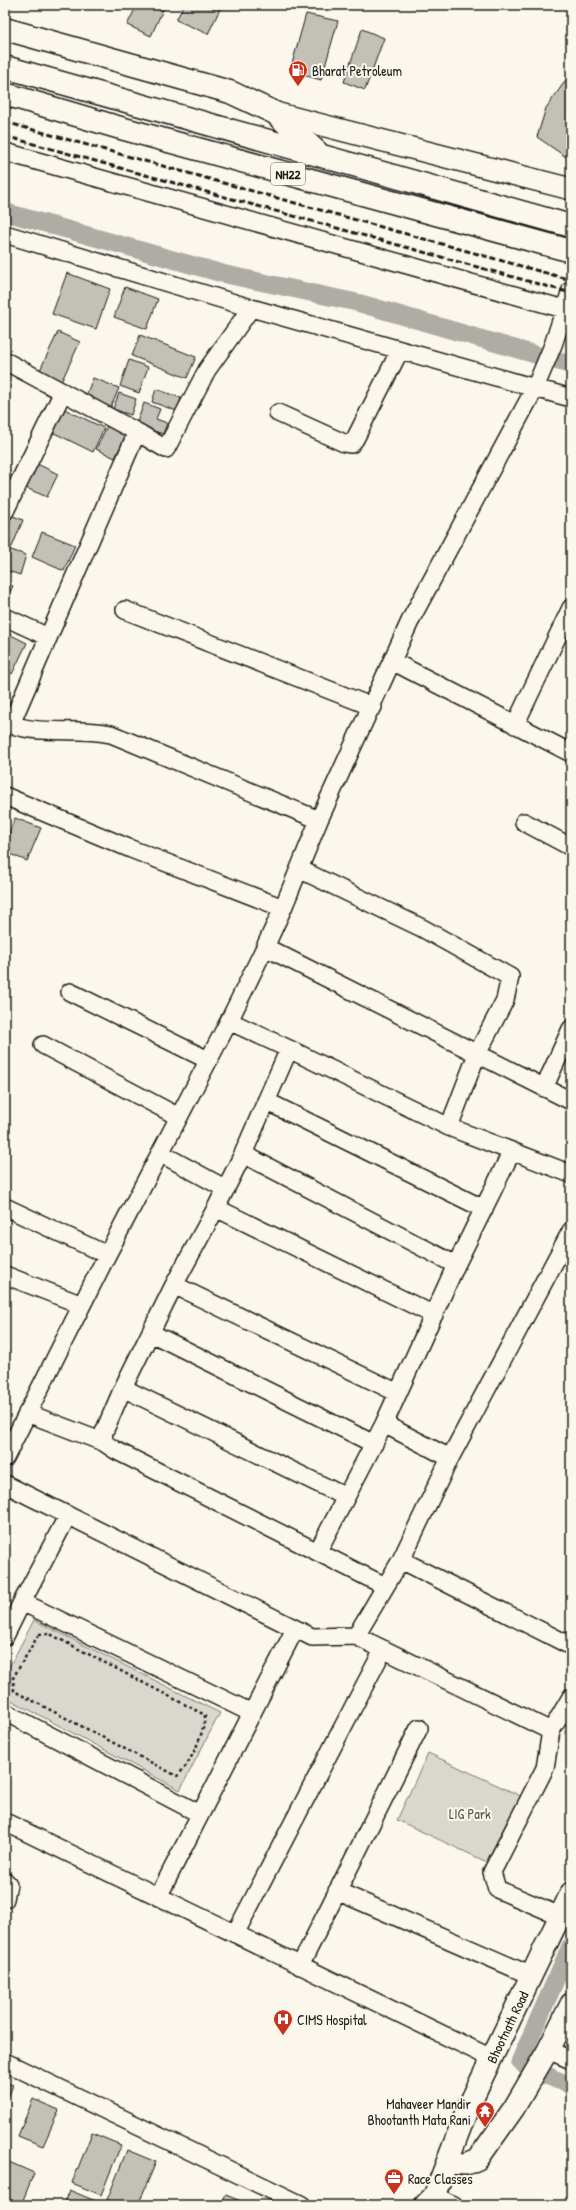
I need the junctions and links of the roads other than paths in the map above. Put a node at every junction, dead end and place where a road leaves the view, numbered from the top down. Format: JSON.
{"nodes":[{"id":1,"x":5,"y":29,"type":"edge"},
{"id":2,"x":5,"y":67,"type":"edge"},
{"id":3,"x":5,"y":94,"type":"edge"},
{"id":4,"x":275,"y":113,"type":"junction"},
{"id":5,"x":5,"y":152,"type":"edge"},
{"id":6,"x":321,"y":155,"type":"junction"},
{"id":7,"x":571,"y":189,"type":"edge"},
{"id":8,"x":571,"y":226,"type":"edge"},
{"id":9,"x":5,"y":234,"type":"edge"},
{"id":10,"x":571,"y":251,"type":"edge"},
{"id":11,"x":571,"y":290,"type":"edge"},
{"id":12,"x":251,"y":308,"type":"junction"},
{"id":13,"x":568,"y":310,"type":"edge"},
{"id":14,"x":400,"y":350,"type":"junction"},
{"id":15,"x":5,"y":361,"type":"edge"},
{"id":16,"x":537,"y":384,"type":"junction"},
{"id":17,"x":63,"y":392,"type":"junction"},
{"id":18,"x":571,"y":398,"type":"edge"},
{"id":19,"x":278,"y":413,"type":"dead end"},
{"id":20,"x":137,"y":432,"type":"junction"},
{"id":21,"x":5,"y":511,"type":"edge"},
{"id":22,"x":571,"y":608,"type":"edge"},
{"id":23,"x":125,"y":610,"type":"dead end"},
{"id":24,"x":5,"y":617,"type":"edge"},
{"id":25,"x":48,"y":637,"type":"junction"},
{"id":26,"x":392,"y":661,"type":"junction"},
{"id":27,"x":373,"y":707,"type":"junction"},
{"id":28,"x":8,"y":723,"type":"edge"},
{"id":29,"x":516,"y":725,"type":"junction"},
{"id":30,"x":571,"y":753,"type":"edge"},
{"id":31,"x":5,"y":796,"type":"edge"},
{"id":32,"x":320,"y":820,"type":"junction"},
{"id":33,"x":524,"y":822,"type":"dead end"},
{"id":34,"x":571,"y":847,"type":"edge"},
{"id":35,"x":299,"y":869,"type":"junction"},
{"id":36,"x":283,"y":908,"type":"junction"},
{"id":37,"x":265,"y":947,"type":"junction"},
{"id":38,"x":70,"y":992,"type":"dead end"},
{"id":39,"x":229,"y":1021,"type":"junction"},
{"id":40,"x":571,"y":1029,"type":"edge"},
{"id":41,"x":43,"y":1045,"type":"dead end"},
{"id":42,"x":289,"y":1049,"type":"junction"},
{"id":43,"x":477,"y":1054,"type":"junction"},
{"id":44,"x":208,"y":1060,"type":"junction"},
{"id":45,"x":544,"y":1088,"type":"junction"},
{"id":46,"x":266,"y":1101,"type":"junction"},
{"id":47,"x":571,"y":1102,"type":"edge"},
{"id":48,"x":179,"y":1117,"type":"junction"},
{"id":49,"x":449,"y":1127,"type":"junction"},
{"id":50,"x":512,"y":1151,"type":"junction"},
{"id":51,"x":160,"y":1153,"type":"junction"},
{"id":52,"x":243,"y":1154,"type":"junction"},
{"id":53,"x":571,"y":1174,"type":"edge"},
{"id":54,"x":226,"y":1189,"type":"junction"},
{"id":55,"x":5,"y":1207,"type":"edge"},
{"id":56,"x":216,"y":1208,"type":"junction"},
{"id":57,"x":484,"y":1209,"type":"junction"},
{"id":58,"x":571,"y":1231,"type":"edge"},
{"id":59,"x":107,"y":1254,"type":"junction"},
{"id":60,"x":456,"y":1265,"type":"junction"},
{"id":61,"x":5,"y":1275,"type":"edge"},
{"id":62,"x":174,"y":1285,"type":"junction"},
{"id":63,"x":82,"y":1305,"type":"junction"},
{"id":64,"x":434,"y":1315,"type":"junction"},
{"id":65,"x":151,"y":1333,"type":"junction"},
{"id":66,"x":123,"y":1388,"type":"junction"},
{"id":67,"x":398,"y":1393,"type":"junction"},
{"id":68,"x":27,"y":1414,"type":"junction"},
{"id":69,"x":384,"y":1424,"type":"junction"},
{"id":70,"x":103,"y":1442,"type":"junction"},
{"id":71,"x":374,"y":1444,"type":"junction"},
{"id":72,"x":5,"y":1458,"type":"edge"},
{"id":73,"x":450,"y":1458,"type":"junction"},
{"id":74,"x":5,"y":1484,"type":"edge"},
{"id":75,"x":346,"y":1497,"type":"junction"},
{"id":76,"x":68,"y":1515,"type":"junction"},
{"id":77,"x":318,"y":1551,"type":"junction"},
{"id":78,"x":401,"y":1560,"type":"junction"},
{"id":79,"x":385,"y":1586,"type":"junction"},
{"id":80,"x":22,"y":1602,"type":"junction"},
{"id":81,"x":295,"y":1629,"type":"junction"},
{"id":82,"x":5,"y":1636,"type":"edge"},
{"id":83,"x":356,"y":1636,"type":"junction"},
{"id":84,"x":571,"y":1646,"type":"edge"},
{"id":85,"x":383,"y":1650,"type":"junction"},
{"id":86,"x":571,"y":1697,"type":"edge"},
{"id":87,"x":5,"y":1712,"type":"edge"},
{"id":88,"x":252,"y":1713,"type":"junction"},
{"id":89,"x":418,"y":1728,"type":"dead end"},
{"id":90,"x":551,"y":1732,"type":"junction"},
{"id":91,"x":200,"y":1814,"type":"junction"},
{"id":92,"x":5,"y":1822,"type":"edge"},
{"id":93,"x":5,"y":1881,"type":"edge"},
{"id":94,"x":337,"y":1891,"type":"junction"},
{"id":95,"x":571,"y":1893,"type":"edge"},
{"id":96,"x":158,"y":1897,"type":"junction"},
{"id":97,"x":5,"y":1899,"type":"edge"},
{"id":98,"x":560,"y":1916,"type":"junction"},
{"id":99,"x":235,"y":1934,"type":"junction"},
{"id":100,"x":300,"y":1966,"type":"junction"},
{"id":101,"x":532,"y":1976,"type":"junction"},
{"id":102,"x":571,"y":2004,"type":"edge"},
{"id":103,"x":545,"y":2056,"type":"junction"},
{"id":104,"x":491,"y":2058,"type":"junction"},
{"id":105,"x":571,"y":2060,"type":"edge"},
{"id":106,"x":5,"y":2062,"type":"edge"},
{"id":107,"x":448,"y":2163,"type":"junction"},
{"id":108,"x":277,"y":2200,"type":"edge"},
{"id":109,"x":432,"y":2202,"type":"edge"},
{"id":110,"x":302,"y":2205,"type":"edge"},
{"id":111,"x":454,"y":2205,"type":"edge"}],
"edges":[{"from":1,"to":4,"type":"highway","number":"NH22"},
{"from":2,"to":6,"type":"highway"},
{"from":3,"to":10,"type":"highway","number":"NH22"},
{"from":4,"to":6,"type":"highway","number":"NH22"},
{"from":4,"to":7,"type":"street"},
{"from":5,"to":13,"type":"street"},
{"from":6,"to":8,"type":"highway","number":"NH22"},
{"from":9,"to":12,"type":"street"},
{"from":11,"to":13,"type":"street"},
{"from":12,"to":14,"type":"street"},
{"from":12,"to":20,"type":"street"},
{"from":13,"to":16,"type":"street"},
{"from":14,"to":16,"type":"street"},
{"from":14,"to":19,"type":"street"},
{"from":15,"to":17,"type":"street"},
{"from":16,"to":18,"type":"street"},
{"from":16,"to":26,"type":"street"},
{"from":17,"to":20,"type":"street"},
{"from":17,"to":21,"type":"street"},
{"from":20,"to":25,"type":"street"},
{"from":22,"to":29,"type":"street"},
{"from":23,"to":27,"type":"street"},
{"from":24,"to":25,"type":"street"},
{"from":25,"to":28,"type":"street"},
{"from":26,"to":27,"type":"street"},
{"from":26,"to":29,"type":"street"},
{"from":27,"to":32,"type":"street"},
{"from":28,"to":32,"type":"street"},
{"from":29,"to":30,"type":"street"},
{"from":31,"to":36,"type":"street"},
{"from":32,"to":35,"type":"street"},
{"from":33,"to":34,"type":"street"},
{"from":35,"to":36,"type":"street"},
{"from":35,"to":43,"type":"street"},
{"from":36,"to":37,"type":"street"},
{"from":37,"to":39,"type":"street"},
{"from":37,"to":43,"type":"street"},
{"from":38,"to":44,"type":"street"},
{"from":39,"to":42,"type":"street"},
{"from":39,"to":44,"type":"street"},
{"from":40,"to":45,"type":"street"},
{"from":41,"to":48,"type":"street"},
{"from":42,"to":46,"type":"street"},
{"from":42,"to":49,"type":"street"},
{"from":43,"to":45,"type":"street"},
{"from":43,"to":49,"type":"street"},
{"from":44,"to":48,"type":"street"},
{"from":45,"to":47,"type":"street"},
{"from":46,"to":52,"type":"street"},
{"from":46,"to":57,"type":"street"},
{"from":48,"to":51,"type":"street"},
{"from":49,"to":50,"type":"street"},
{"from":50,"to":53,"type":"street"},
{"from":50,"to":57,"type":"street"},
{"from":51,"to":54,"type":"street"},
{"from":51,"to":59,"type":"street"},
{"from":52,"to":54,"type":"street"},
{"from":52,"to":60,"type":"street"},
{"from":54,"to":56,"type":"street"},
{"from":55,"to":59,"type":"street"},
{"from":56,"to":62,"type":"street"},
{"from":56,"to":64,"type":"street"},
{"from":57,"to":60,"type":"street"},
{"from":58,"to":73,"type":"street"},
{"from":59,"to":63,"type":"street"},
{"from":60,"to":64,"type":"street"},
{"from":61,"to":63,"type":"street"},
{"from":62,"to":65,"type":"street"},
{"from":62,"to":67,"type":"street"},
{"from":63,"to":68,"type":"street"},
{"from":64,"to":67,"type":"street"},
{"from":65,"to":66,"type":"street"},
{"from":65,"to":71,"type":"street"},
{"from":66,"to":70,"type":"street"},
{"from":66,"to":75,"type":"street"},
{"from":67,"to":69,"type":"street"},
{"from":68,"to":70,"type":"street"},
{"from":68,"to":72,"type":"street"},
{"from":69,"to":71,"type":"street"},
{"from":69,"to":73,"type":"street"},
{"from":70,"to":77,"type":"street"},
{"from":71,"to":75,"type":"street"},
{"from":73,"to":78,"type":"street"},
{"from":74,"to":76,"type":"street"},
{"from":75,"to":77,"type":"street"},
{"from":76,"to":80,"type":"street"},
{"from":76,"to":81,"type":"street"},
{"from":77,"to":79,"type":"street"},
{"from":78,"to":79,"type":"street"},
{"from":78,"to":84,"type":"street"},
{"from":79,"to":83,"type":"street"},
{"from":80,"to":82,"type":"street"},
{"from":80,"to":88,"type":"street"},
{"from":81,"to":83,"type":"street"},
{"from":81,"to":88,"type":"street"},
{"from":83,"to":85,"type":"street"},
{"from":85,"to":90,"type":"street"},
{"from":85,"to":99,"type":"street"},
{"from":86,"to":90,"type":"street"},
{"from":87,"to":91,"type":"street"},
{"from":88,"to":91,"type":"street"},
{"from":89,"to":94,"type":"street"},
{"from":90,"to":98,"type":"street"},
{"from":91,"to":96,"type":"street"},
{"from":92,"to":96,"type":"street"},
{"from":93,"to":97,"type":"street"},
{"from":94,"to":100,"type":"street"},
{"from":94,"to":101,"type":"street"},
{"from":95,"to":98,"type":"street","name":"Bhootnath Road"},
{"from":96,"to":99,"type":"street"},
{"from":98,"to":101,"type":"street","name":"Bhootnath Road"},
{"from":99,"to":100,"type":"street"},
{"from":100,"to":104,"type":"street"},
{"from":101,"to":104,"type":"street","name":"Bhootnath Road"},
{"from":102,"to":103,"type":"street"},
{"from":103,"to":105,"type":"street"},
{"from":103,"to":107,"type":"street"},
{"from":104,"to":107,"type":"street","name":"Bhootnath Road"},
{"from":106,"to":108,"type":"street"},
{"from":107,"to":109,"type":"street","name":"Bhootnath Road"},
{"from":108,"to":110,"type":"street"},
{"from":109,"to":111,"type":"street"}]}
